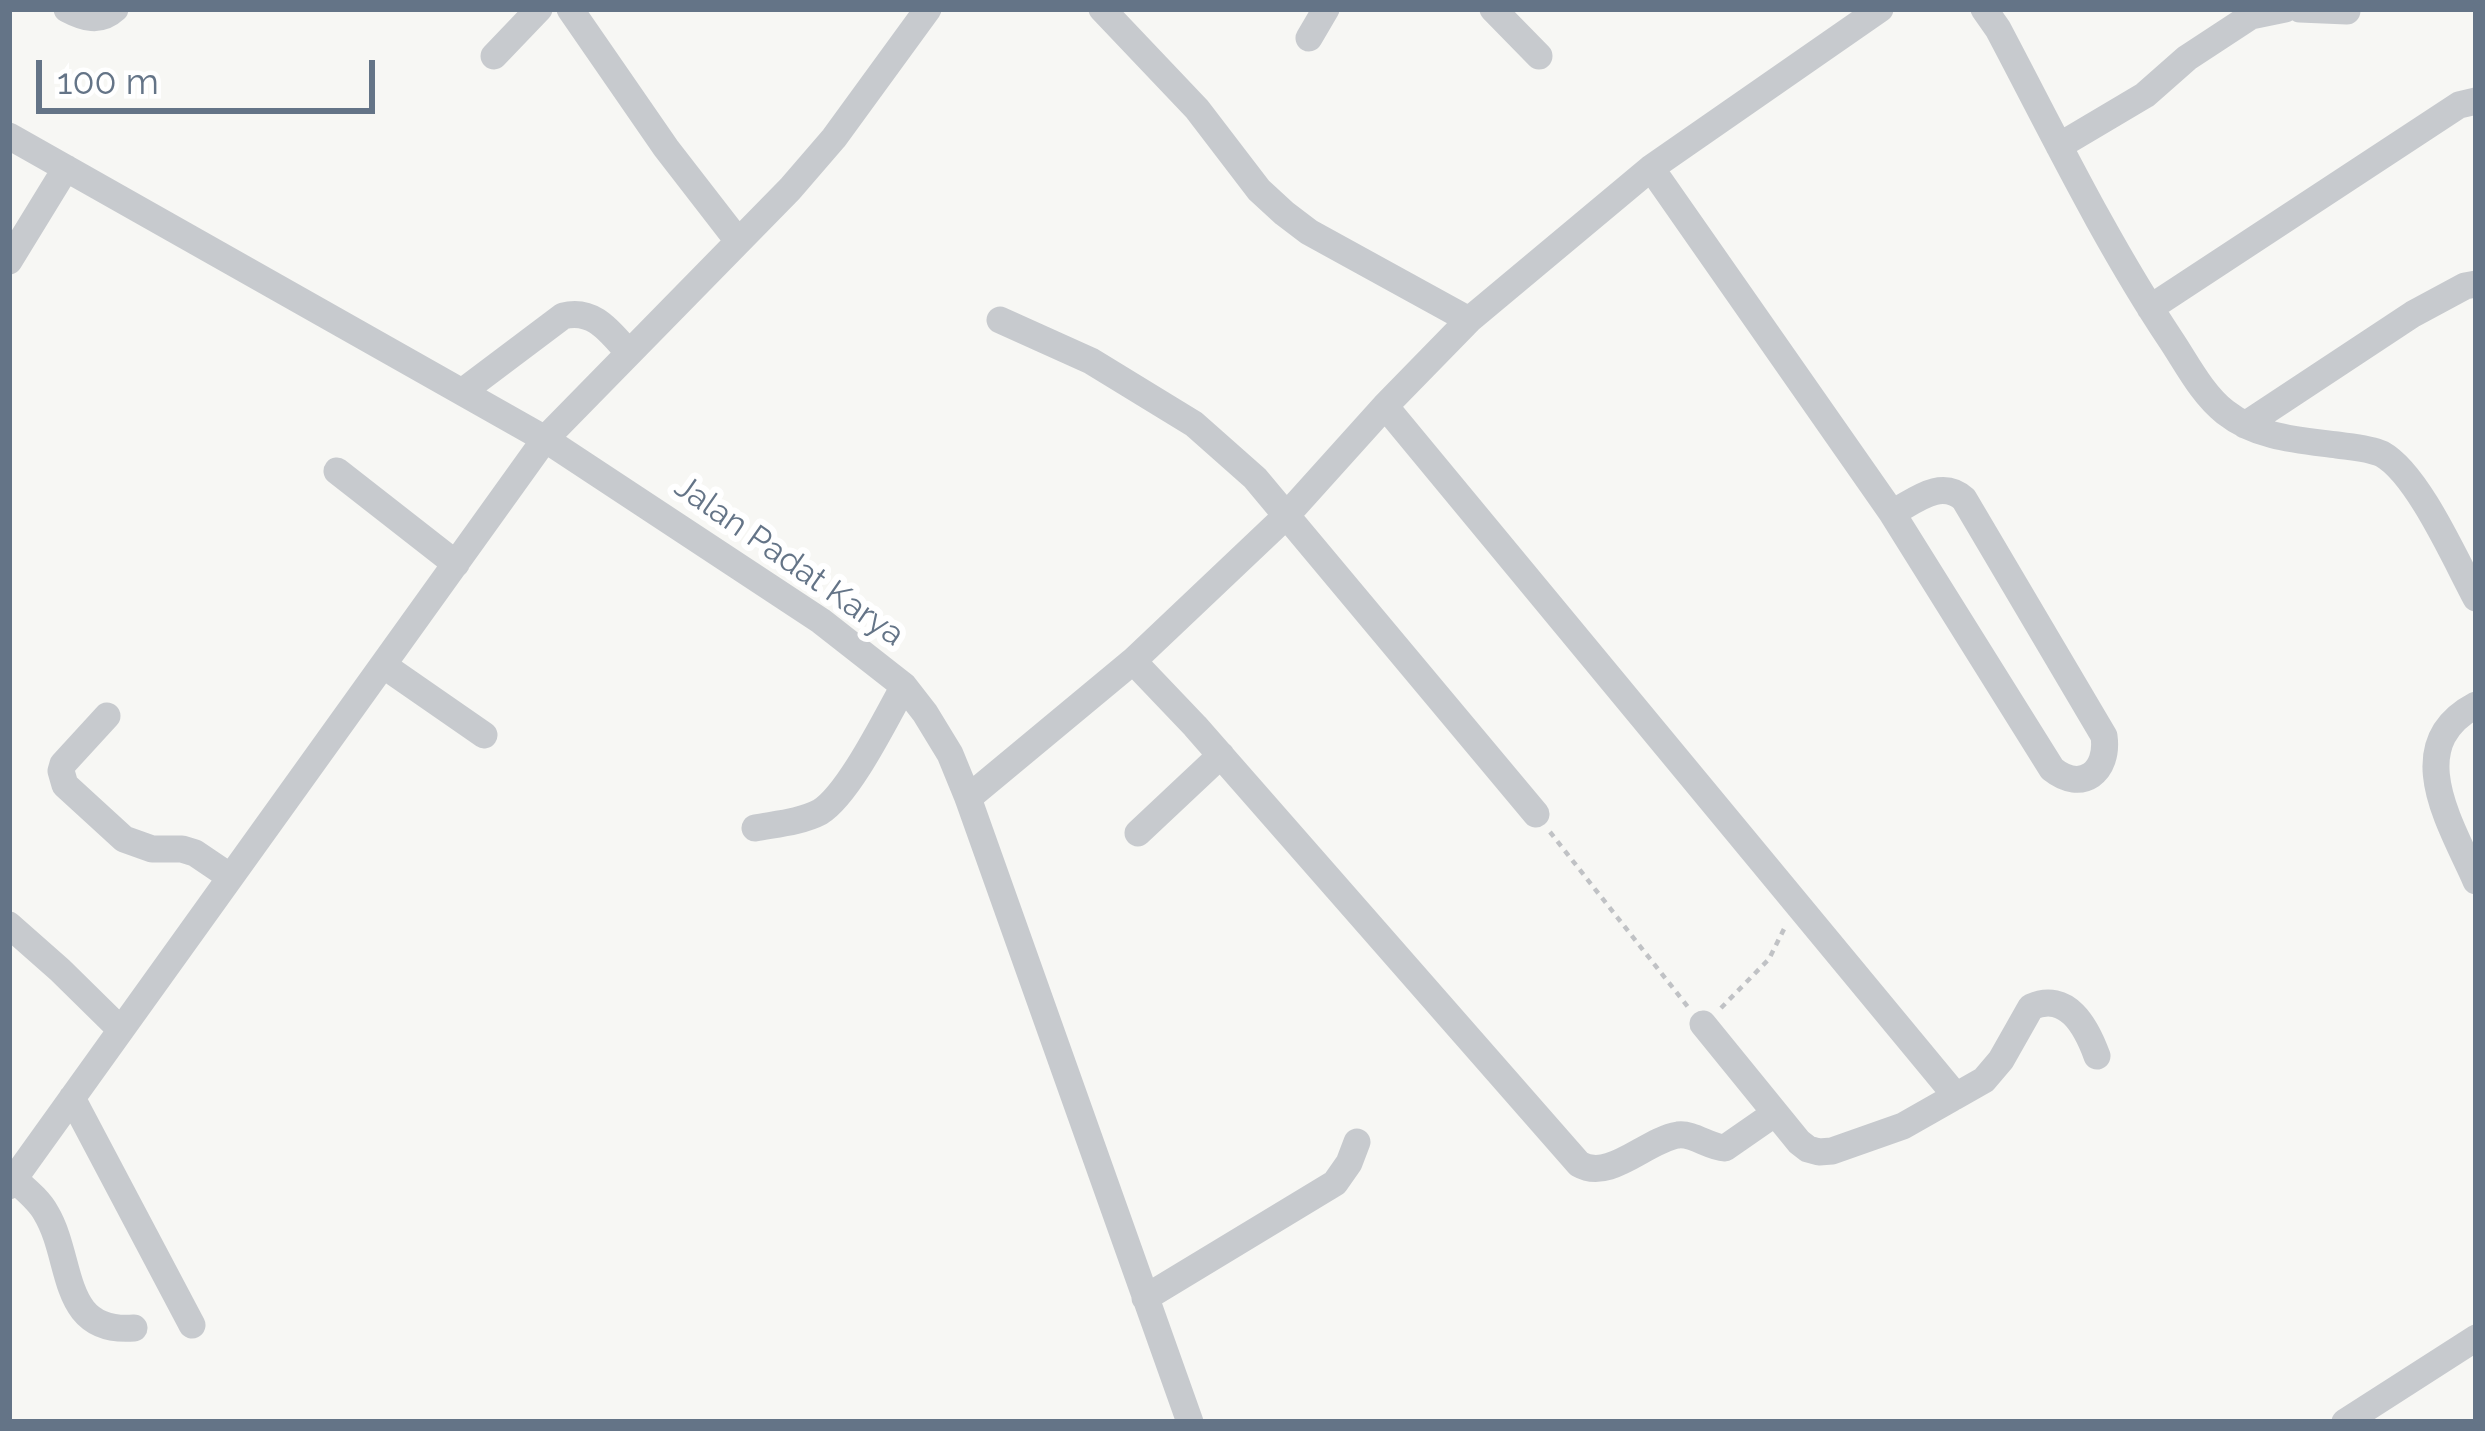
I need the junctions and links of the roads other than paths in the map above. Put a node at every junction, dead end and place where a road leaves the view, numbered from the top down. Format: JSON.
{"nodes":[{"id":1,"x":68,"y":9,"type":"edge"},
{"id":2,"x":115,"y":9,"type":"edge"},
{"id":3,"x":539,"y":9,"type":"edge"},
{"id":4,"x":570,"y":9,"type":"edge"},
{"id":5,"x":928,"y":9,"type":"edge"},
{"id":6,"x":1102,"y":9,"type":"edge"},
{"id":7,"x":1327,"y":9,"type":"edge"},
{"id":8,"x":1493,"y":9,"type":"edge"},
{"id":9,"x":1880,"y":9,"type":"edge"},
{"id":10,"x":1984,"y":9,"type":"edge"},
{"id":11,"x":2285,"y":9,"type":"edge"},
{"id":12,"x":2300,"y":9,"type":"edge"},
{"id":13,"x":2347,"y":11,"type":"edge"},
{"id":14,"x":1309,"y":38,"type":"dead end"},
{"id":15,"x":494,"y":56,"type":"dead end"},
{"id":16,"x":1539,"y":56,"type":"dead end"},
{"id":17,"x":2476,"y":101,"type":"edge"},
{"id":18,"x":9,"y":136,"type":"edge"},
{"id":19,"x":2060,"y":146,"type":"junction"},
{"id":20,"x":66,"y":168,"type":"junction"},
{"id":21,"x":1651,"y":168,"type":"junction"},
{"id":22,"x":738,"y":241,"type":"junction"},
{"id":23,"x":9,"y":261,"type":"edge"},
{"id":24,"x":2476,"y":284,"type":"edge"},
{"id":25,"x":2150,"y":308,"type":"junction"},
{"id":26,"x":1000,"y":320,"type":"dead end"},
{"id":27,"x":1469,"y":320,"type":"junction"},
{"id":28,"x":629,"y":352,"type":"junction"},
{"id":29,"x":462,"y":392,"type":"junction"},
{"id":30,"x":1385,"y":406,"type":"junction"},
{"id":31,"x":2245,"y":424,"type":"junction"},
{"id":32,"x":545,"y":440,"type":"junction"},
{"id":33,"x":337,"y":471,"type":"dead end"},
{"id":34,"x":1892,"y":513,"type":"junction"},
{"id":35,"x":1285,"y":517,"type":"junction"},
{"id":36,"x":456,"y":564,"type":"junction"},
{"id":37,"x":2476,"y":598,"type":"edge"},
{"id":38,"x":1133,"y":661,"type":"junction"},
{"id":39,"x":383,"y":665,"type":"junction"},
{"id":40,"x":904,"y":686,"type":"junction"},
{"id":41,"x":2476,"y":705,"type":"edge"},
{"id":42,"x":107,"y":716,"type":"dead end"},
{"id":43,"x":484,"y":735,"type":"dead end"},
{"id":44,"x":1221,"y":755,"type":"junction"},
{"id":45,"x":968,"y":798,"type":"junction"},
{"id":46,"x":1536,"y":814,"type":"road end"},
{"id":47,"x":755,"y":828,"type":"dead end"},
{"id":48,"x":1138,"y":833,"type":"dead end"},
{"id":49,"x":230,"y":876,"type":"junction"},
{"id":50,"x":2476,"y":881,"type":"edge"},
{"id":51,"x":9,"y":925,"type":"edge"},
{"id":52,"x":1703,"y":1024,"type":"road end"},
{"id":53,"x":121,"y":1030,"type":"junction"},
{"id":54,"x":2097,"y":1056,"type":"dead end"},
{"id":55,"x":1956,"y":1096,"type":"junction"},
{"id":56,"x":72,"y":1098,"type":"junction"},
{"id":57,"x":1774,"y":1114,"type":"junction"},
{"id":58,"x":1357,"y":1142,"type":"dead end"},
{"id":59,"x":11,"y":1183,"type":"edge"},
{"id":60,"x":1145,"y":1298,"type":"junction"},
{"id":61,"x":192,"y":1325,"type":"dead end"},
{"id":62,"x":134,"y":1328,"type":"dead end"},
{"id":63,"x":2476,"y":1338,"type":"edge"},
{"id":64,"x":1190,"y":1422,"type":"edge"},
{"id":65,"x":2345,"y":1422,"type":"edge"}],
"edges":[{"from":1,"to":2,"type":"street"},
{"from":3,"to":15,"type":"street"},
{"from":4,"to":22,"type":"street"},
{"from":5,"to":22,"type":"street"},
{"from":6,"to":27,"type":"street"},
{"from":7,"to":14,"type":"street"},
{"from":8,"to":16,"type":"street"},
{"from":9,"to":21,"type":"street"},
{"from":10,"to":19,"type":"street"},
{"from":11,"to":19,"type":"street"},
{"from":12,"to":13,"type":"street"},
{"from":17,"to":25,"type":"street"},
{"from":18,"to":20,"type":"street","name":"Jalan Padat Karya"},
{"from":19,"to":25,"type":"street"},
{"from":20,"to":23,"type":"street"},
{"from":20,"to":29,"type":"street","name":"Jalan Padat Karya"},
{"from":21,"to":27,"type":"street"},
{"from":21,"to":34,"type":"street"},
{"from":22,"to":28,"type":"street"},
{"from":24,"to":31,"type":"street"},
{"from":25,"to":31,"type":"street"},
{"from":26,"to":35,"type":"street"},
{"from":27,"to":30,"type":"street"},
{"from":28,"to":29,"type":"street"},
{"from":28,"to":32,"type":"street"},
{"from":29,"to":32,"type":"street","name":"Jalan Padat Karya"},
{"from":30,"to":35,"type":"street"},
{"from":30,"to":55,"type":"street"},
{"from":31,"to":37,"type":"street"},
{"from":32,"to":36,"type":"street"},
{"from":32,"to":40,"type":"street","name":"Jalan Padat Karya"},
{"from":33,"to":36,"type":"street"},
{"from":34,"to":34,"type":"street"},
{"from":35,"to":38,"type":"street"},
{"from":35,"to":46,"type":"street"},
{"from":36,"to":39,"type":"street"},
{"from":38,"to":44,"type":"street"},
{"from":38,"to":45,"type":"street"},
{"from":39,"to":43,"type":"street"},
{"from":39,"to":49,"type":"street"},
{"from":40,"to":45,"type":"street","name":"Jalan Padat Karya"},
{"from":40,"to":47,"type":"street"},
{"from":41,"to":50,"type":"street"},
{"from":42,"to":49,"type":"street"},
{"from":44,"to":48,"type":"street"},
{"from":44,"to":57,"type":"street"},
{"from":45,"to":60,"type":"street","name":"Jalan Padat Karya"},
{"from":49,"to":53,"type":"street"},
{"from":51,"to":53,"type":"street"},
{"from":52,"to":57,"type":"street"},
{"from":53,"to":56,"type":"street"},
{"from":54,"to":55,"type":"street"},
{"from":55,"to":57,"type":"street"},
{"from":56,"to":59,"type":"street"},
{"from":56,"to":61,"type":"street"},
{"from":58,"to":60,"type":"street"},
{"from":59,"to":62,"type":"street"},
{"from":60,"to":64,"type":"street","name":"Jalan Padat Karya"},
{"from":63,"to":65,"type":"street"}]}
